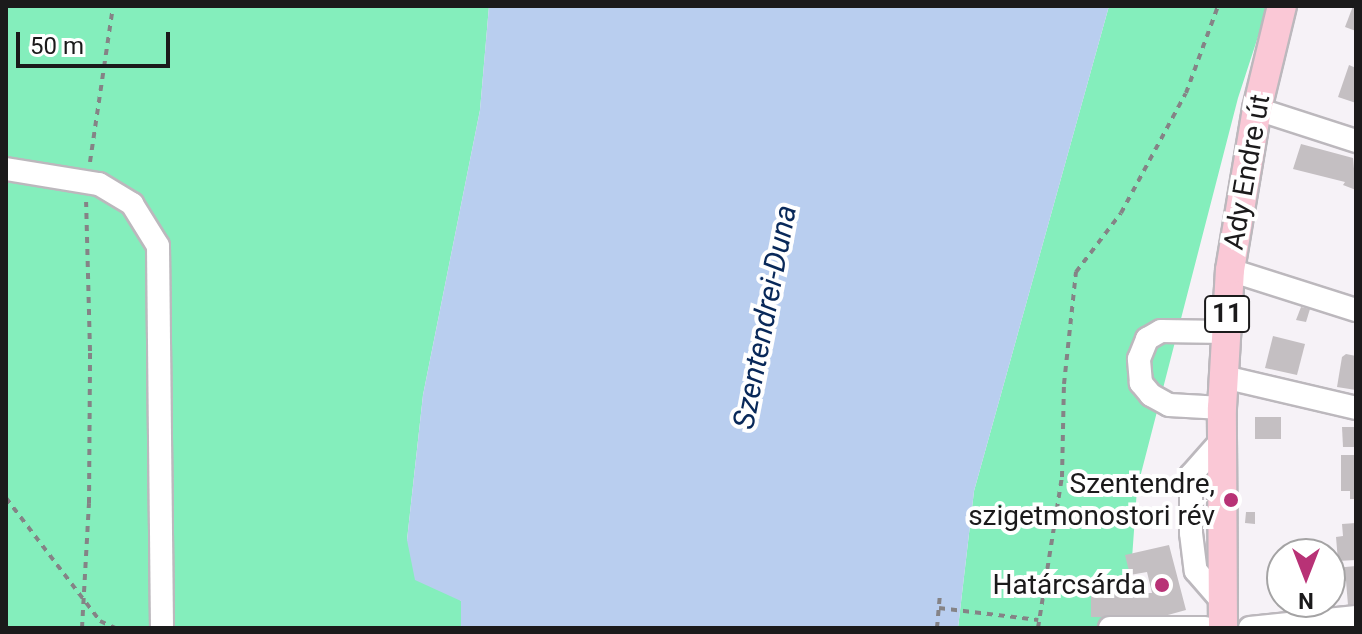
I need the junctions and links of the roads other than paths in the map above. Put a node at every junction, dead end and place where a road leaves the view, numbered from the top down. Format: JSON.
{"nodes":[{"id":1,"x":1282,"y":6,"type":"edge"},
{"id":2,"x":1257,"y":109,"type":"junction"},
{"id":3,"x":1356,"y":141,"type":"edge"},
{"id":4,"x":6,"y":169,"type":"edge"},
{"id":5,"x":1230,"y":270,"type":"junction"},
{"id":6,"x":1356,"y":310,"type":"edge"},
{"id":7,"x":1225,"y":332,"type":"junction"},
{"id":8,"x":1224,"y":377,"type":"junction"},
{"id":9,"x":1222,"y":408,"type":"junction"},
{"id":10,"x":1356,"y":408,"type":"edge"},
{"id":11,"x":1222,"y":614,"type":"edge"},
{"id":12,"x":1356,"y":617,"type":"edge"},
{"id":13,"x":162,"y":628,"type":"edge"},
{"id":14,"x":1110,"y":628,"type":"edge"},
{"id":15,"x":1205,"y":628,"type":"edge"},
{"id":16,"x":1250,"y":628,"type":"edge"}],
"edges":[{"from":1,"to":2,"type":"main road","name":"Ady Endre út","number":"11"},
{"from":2,"to":3,"type":"street"},
{"from":2,"to":5,"type":"main road","name":"Ady Endre út","number":"11"},
{"from":4,"to":13,"type":"street"},
{"from":5,"to":6,"type":"street"},
{"from":5,"to":7,"type":"main road","name":"Ady Endre út","number":"11"},
{"from":7,"to":8,"type":"main road","name":"Ady Endre út","number":"11"},
{"from":7,"to":9,"type":"street"},
{"from":8,"to":9,"type":"main road","name":"Ady Endre út","number":"11"},
{"from":8,"to":10,"type":"street"},
{"from":9,"to":11,"type":"main road","name":"Ady Endre út","number":"11"},
{"from":12,"to":16,"type":"street"},
{"from":14,"to":15,"type":"street"}]}
